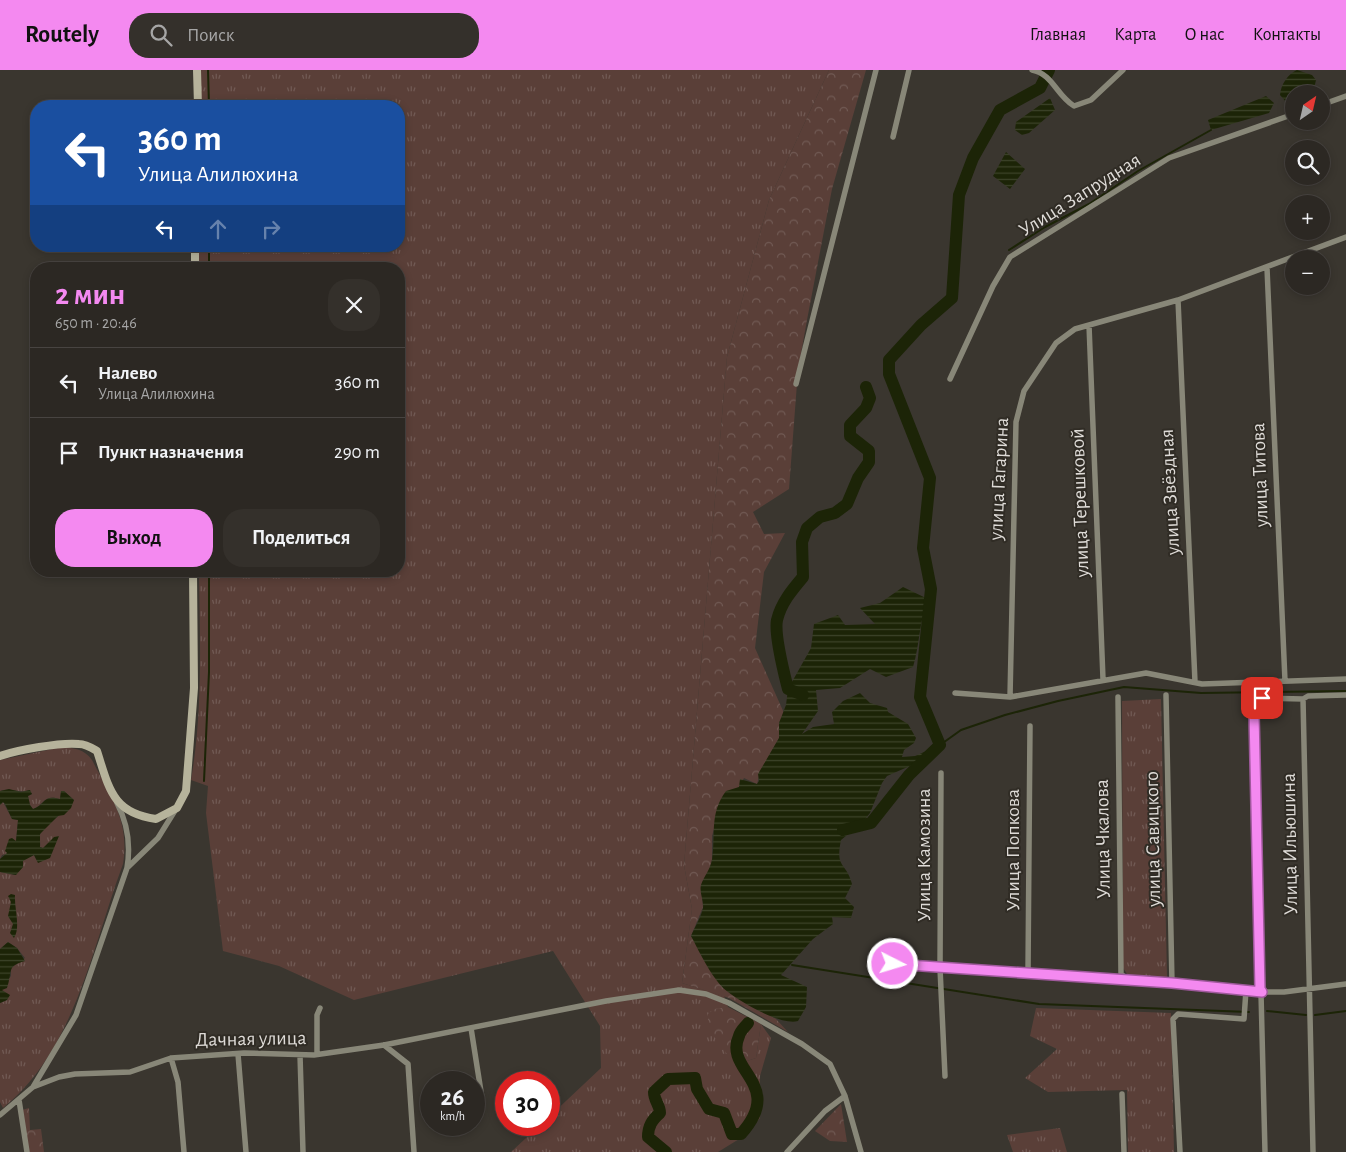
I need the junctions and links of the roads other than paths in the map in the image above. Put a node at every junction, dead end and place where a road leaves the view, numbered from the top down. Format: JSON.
{"nodes":[{"id":1,"x":197,"y":70,"type":"edge"},
{"id":2,"x":876,"y":70,"type":"edge"},
{"id":3,"x":909,"y":70,"type":"edge"},
{"id":4,"x":1032,"y":70,"type":"edge"},
{"id":5,"x":1123,"y":70,"type":"edge"},
{"id":6,"x":1346,"y":96,"type":"edge"},
{"id":7,"x":198,"y":100,"type":"edge"},
{"id":8,"x":1330,"y":101,"type":"edge"},
{"id":9,"x":1285,"y":117,"type":"edge"},
{"id":10,"x":893,"y":137,"type":"dead end"},
{"id":11,"x":1346,"y":237,"type":"edge"},
{"id":12,"x":1267,"y":268,"type":"junction"},
{"id":13,"x":1178,"y":300,"type":"junction"},
{"id":14,"x":1089,"y":325,"type":"junction"},
{"id":15,"x":950,"y":379,"type":"dead end"},
{"id":16,"x":796,"y":384,"type":"dead end"},
{"id":17,"x":194,"y":577,"type":"edge"},
{"id":18,"x":1103,"y":679,"type":"junction"},
{"id":19,"x":1346,"y":679,"type":"edge"},
{"id":20,"x":1194,"y":682,"type":"junction"},
{"id":21,"x":1285,"y":682,"type":"junction"},
{"id":22,"x":955,"y":693,"type":"dead end"},
{"id":23,"x":1166,"y":695,"type":"dead end"},
{"id":24,"x":1346,"y":695,"type":"edge"},
{"id":25,"x":1010,"y":697,"type":"junction"},
{"id":26,"x":1118,"y":697,"type":"dead end"},
{"id":27,"x":1303,"y":699,"type":"junction"},
{"id":28,"x":1030,"y":726,"type":"dead end"},
{"id":29,"x":0,"y":756,"type":"edge"},
{"id":30,"x":941,"y":773,"type":"dead end"},
{"id":31,"x":116,"y":800,"type":"junction"},
{"id":32,"x":177,"y":808,"type":"junction"},
{"id":33,"x":127,"y":868,"type":"junction"},
{"id":34,"x":893,"y":964,"type":"dead end"},
{"id":35,"x":940,"y":968,"type":"junction"},
{"id":36,"x":1028,"y":973,"type":"junction"},
{"id":37,"x":1126,"y":980,"type":"junction"},
{"id":38,"x":1172,"y":983,"type":"junction"},
{"id":39,"x":1346,"y":984,"type":"edge"},
{"id":40,"x":1311,"y":988,"type":"junction"},
{"id":41,"x":1246,"y":990,"type":"junction"},
{"id":42,"x":1261,"y":990,"type":"junction"},
{"id":43,"x":320,"y":1008,"type":"dead end"},
{"id":44,"x":471,"y":1028,"type":"junction"},
{"id":45,"x":384,"y":1045,"type":"junction"},
{"id":46,"x":238,"y":1054,"type":"junction"},
{"id":47,"x":316,"y":1054,"type":"junction"},
{"id":48,"x":300,"y":1055,"type":"junction"},
{"id":49,"x":171,"y":1058,"type":"junction"},
{"id":50,"x":478,"y":1071,"type":"edge"},
{"id":51,"x":945,"y":1076,"type":"dead end"},
{"id":52,"x":33,"y":1087,"type":"junction"},
{"id":53,"x":1122,"y":1094,"type":"dead end"},
{"id":54,"x":845,"y":1096,"type":"junction"},
{"id":55,"x":19,"y":1100,"type":"junction"},
{"id":56,"x":0,"y":1114,"type":"edge"},
{"id":57,"x":27,"y":1152,"type":"edge"},
{"id":58,"x":184,"y":1152,"type":"edge"},
{"id":59,"x":246,"y":1152,"type":"edge"},
{"id":60,"x":303,"y":1152,"type":"edge"},
{"id":61,"x":414,"y":1152,"type":"edge"},
{"id":62,"x":788,"y":1152,"type":"edge"},
{"id":63,"x":861,"y":1152,"type":"edge"},
{"id":64,"x":1124,"y":1152,"type":"edge"},
{"id":65,"x":1180,"y":1152,"type":"edge"},
{"id":66,"x":1265,"y":1152,"type":"edge"},
{"id":67,"x":1313,"y":1152,"type":"edge"}],
"edges":[{"from":1,"to":7,"type":"street"},
{"from":2,"to":16,"type":"street"},
{"from":3,"to":10,"type":"street"},
{"from":4,"to":5,"type":"street"},
{"from":6,"to":8,"type":"street"},
{"from":9,"to":15,"type":"street","name":"Улица Запрудная"},
{"from":11,"to":12,"type":"street","name":"улица Гагарина"},
{"from":12,"to":13,"type":"street","name":"улица Гагарина"},
{"from":12,"to":21,"type":"street","name":"улица Титова"},
{"from":13,"to":14,"type":"street","name":"улица Гагарина"},
{"from":13,"to":20,"type":"street","name":"улица Звёздная"},
{"from":14,"to":18,"type":"street","name":"улица Терешковой"},
{"from":14,"to":25,"type":"street","name":"улица Гагарина"},
{"from":17,"to":32,"type":"street"},
{"from":18,"to":20,"type":"street"},
{"from":18,"to":25,"type":"street"},
{"from":19,"to":21,"type":"street"},
{"from":20,"to":21,"type":"street"},
{"from":22,"to":25,"type":"street"},
{"from":23,"to":38,"type":"street","name":"улица Савицкого"},
{"from":24,"to":27,"type":"street"},
{"from":26,"to":37,"type":"street","name":"Улица Чкалова"},
{"from":27,"to":40,"type":"street","name":"Улица Ильюшина"},
{"from":27,"to":42,"type":"street"},
{"from":28,"to":36,"type":"street","name":"Улица Попкова"},
{"from":29,"to":31,"type":"street"},
{"from":30,"to":35,"type":"street","name":"Улица Камозина"},
{"from":31,"to":32,"type":"street"},
{"from":31,"to":33,"type":"street"},
{"from":32,"to":33,"type":"street"},
{"from":33,"to":52,"type":"street"},
{"from":34,"to":35,"type":"street"},
{"from":35,"to":36,"type":"street"},
{"from":35,"to":51,"type":"street","name":"Улица Камозина"},
{"from":36,"to":37,"type":"street"},
{"from":37,"to":38,"type":"street"},
{"from":38,"to":41,"type":"street"},
{"from":39,"to":40,"type":"street"},
{"from":40,"to":42,"type":"street"},
{"from":40,"to":67,"type":"street","name":"Улица Ильюшина"},
{"from":41,"to":42,"type":"street"},
{"from":41,"to":65,"type":"street"},
{"from":42,"to":66,"type":"street"},
{"from":43,"to":47,"type":"street"},
{"from":44,"to":45,"type":"street","name":"Дачная улица"},
{"from":44,"to":50,"type":"street"},
{"from":44,"to":54,"type":"street","name":"Дачная улица"},
{"from":45,"to":47,"type":"street","name":"Дачная улица"},
{"from":45,"to":61,"type":"street"},
{"from":46,"to":48,"type":"street","name":"Дачная улица"},
{"from":46,"to":49,"type":"street","name":"Дачная улица"},
{"from":46,"to":59,"type":"street"},
{"from":47,"to":48,"type":"street","name":"Дачная улица"},
{"from":48,"to":60,"type":"street"},
{"from":49,"to":52,"type":"street","name":"Дачная улица"},
{"from":49,"to":58,"type":"street"},
{"from":52,"to":55,"type":"street"},
{"from":53,"to":64,"type":"street"},
{"from":54,"to":62,"type":"street"},
{"from":54,"to":63,"type":"street","name":"Дачная улица"},
{"from":55,"to":56,"type":"street"},
{"from":55,"to":57,"type":"street"}]}
